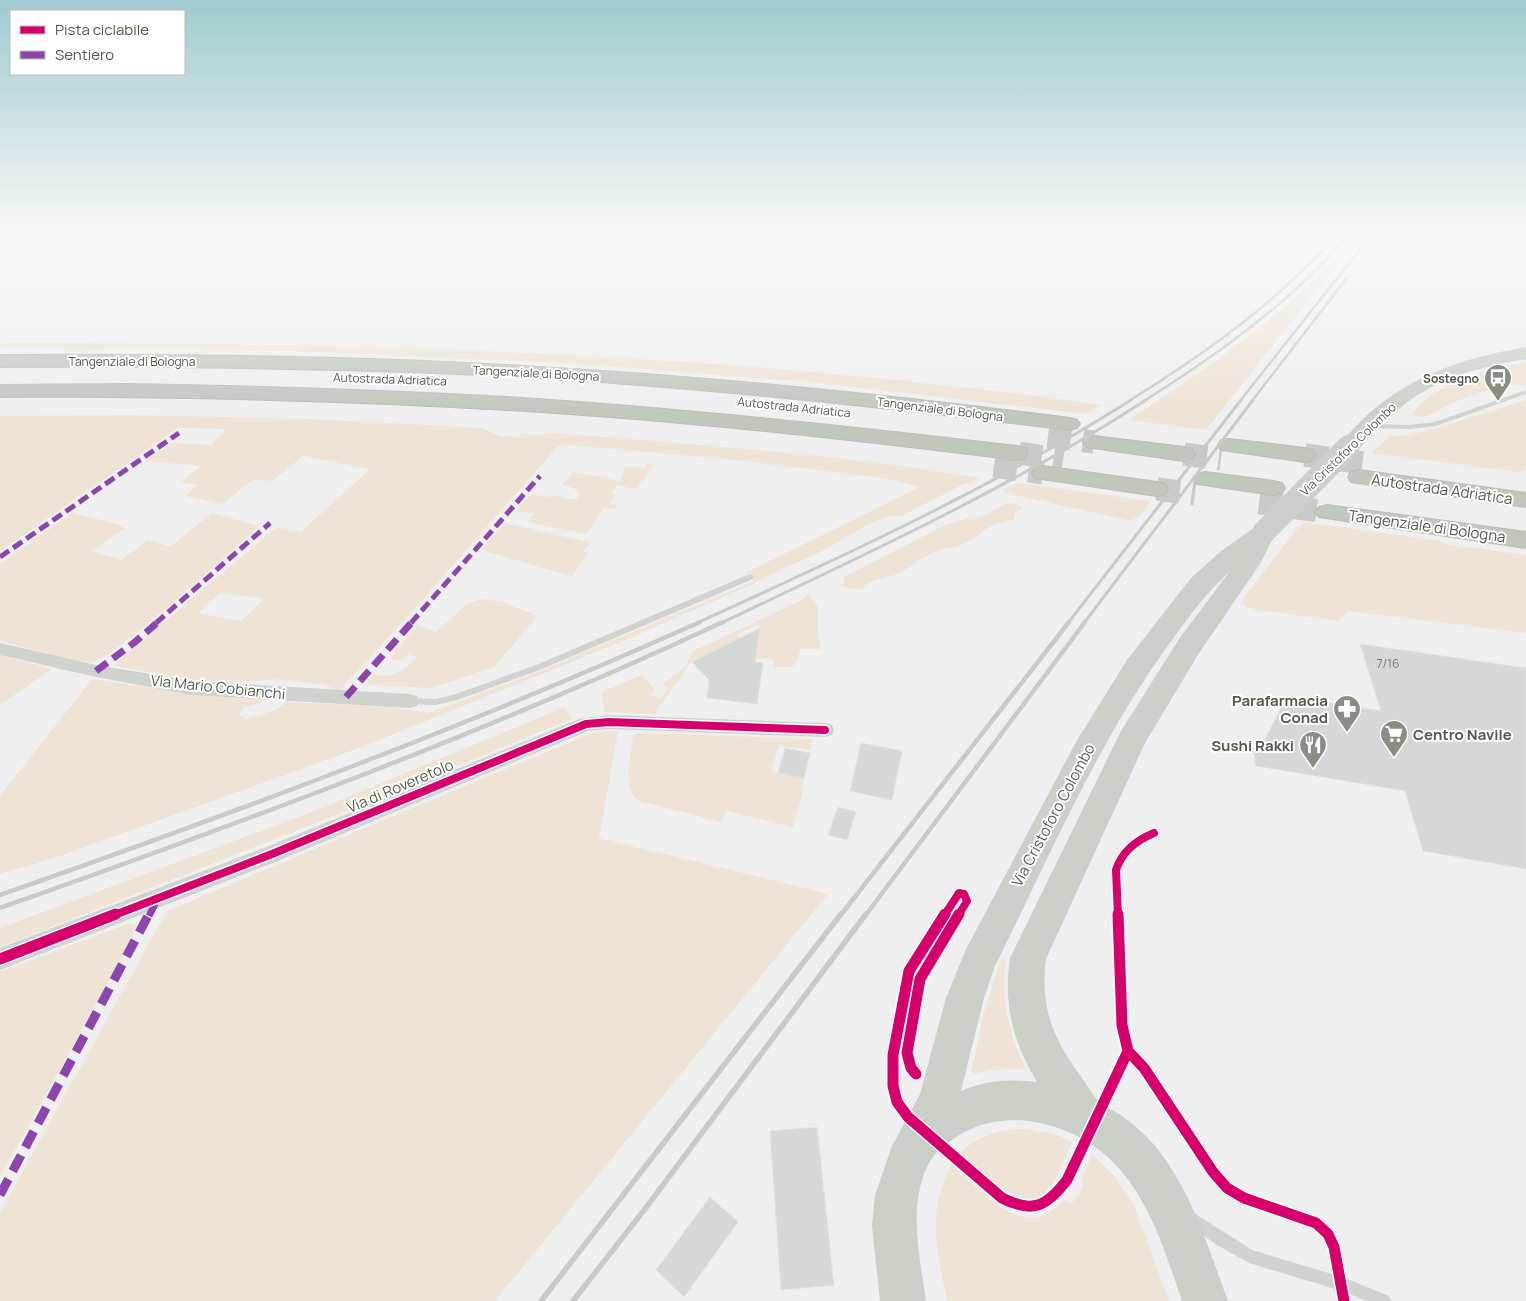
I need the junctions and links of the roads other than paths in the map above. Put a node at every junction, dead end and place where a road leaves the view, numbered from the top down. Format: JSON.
{"nodes":[{"id":1,"x":1526,"y":353,"type":"edge"},
{"id":2,"x":0,"y":361,"type":"edge"},
{"id":3,"x":0,"y":374,"type":"edge"},
{"id":4,"x":0,"y":391,"type":"edge"},
{"id":5,"x":1526,"y":392,"type":"edge"},
{"id":6,"x":0,"y":405,"type":"edge"},
{"id":7,"x":1070,"y":424,"type":"tunnel mouth"},
{"id":8,"x":1368,"y":426,"type":"junction"},
{"id":9,"x":1112,"y":430,"type":"tunnel mouth"},
{"id":10,"x":1048,"y":436,"type":"tunnel mouth"},
{"id":11,"x":1094,"y":442,"type":"tunnel mouth"},
{"id":12,"x":1225,"y":452,"type":"tunnel mouth"},
{"id":13,"x":1017,"y":453,"type":"tunnel mouth"},
{"id":14,"x":1063,"y":460,"type":"tunnel mouth"},
{"id":15,"x":1300,"y":462,"type":"tunnel mouth"},
{"id":16,"x":994,"y":466,"type":"tunnel mouth"},
{"id":17,"x":1043,"y":473,"type":"tunnel mouth"},
{"id":18,"x":1526,"y":485,"type":"edge"},
{"id":19,"x":1200,"y":486,"type":"tunnel mouth"},
{"id":20,"x":1526,"y":500,"type":"edge"},
{"id":21,"x":1334,"y":505,"type":"joint"},
{"id":22,"x":1266,"y":508,"type":"junction"},
{"id":23,"x":1526,"y":522,"type":"edge"},
{"id":24,"x":1526,"y":540,"type":"edge"},
{"id":25,"x":750,"y":577,"type":"dead end"},
{"id":26,"x":0,"y":649,"type":"edge"},
{"id":27,"x":410,"y":701,"type":"joint"},
{"id":28,"x":825,"y":730,"type":"dead end"},
{"id":29,"x":0,"y":959,"type":"edge"},
{"id":30,"x":1084,"y":1116,"type":"junction"},
{"id":31,"x":916,"y":1144,"type":"junction"},
{"id":32,"x":1168,"y":1202,"type":"junction"},
{"id":33,"x":903,"y":1301,"type":"edge"},
{"id":34,"x":1205,"y":1301,"type":"edge"},
{"id":35,"x":1384,"y":1301,"type":"edge"}],
"edges":[{"from":1,"to":8,"type":"main road","name":"Via Cristoforo Colombo"},
{"from":2,"to":7,"type":"highway","name":"Tangenziale di Bologna"},
{"from":3,"to":10,"type":"highway","name":"Autostrada Adriatica"},
{"from":4,"to":13,"type":"highway","name":"Autostrada Adriatica"},
{"from":5,"to":8,"type":"lane"},
{"from":6,"to":16,"type":"highway"},
{"from":8,"to":22,"type":"main road","name":"Via Cristoforo Colombo","bridge":true},
{"from":9,"to":11,"type":"highway"},
{"from":12,"to":15,"type":"highway"},
{"from":14,"to":17,"type":"highway"},
{"from":18,"to":20,"type":"highway","name":"Autostrada Adriatica"},
{"from":19,"to":22,"type":"highway"},
{"from":21,"to":23,"type":"highway","name":"Autostrada Adriatica"},
{"from":21,"to":24,"type":"highway","name":"Tangenziale di Bologna"},
{"from":22,"to":30,"type":"main road","name":"Via Cristoforo Colombo"},
{"from":22,"to":31,"type":"main road","name":"Via Cristoforo Colombo"},
{"from":25,"to":27,"type":"lane"},
{"from":26,"to":27,"type":"street","name":"Via Mario Cobianchi"},
{"from":28,"to":29,"type":"street","name":"Via di Roveretolo"},
{"from":30,"to":31,"type":"main road","name":"Via Cristoforo Colombo"},
{"from":30,"to":32,"type":"main road","name":"Via Cristoforo Colombo"},
{"from":31,"to":33,"type":"main road","name":"Via Cristoforo Colombo"},
{"from":32,"to":34,"type":"main road","name":"Via Cristoforo Colombo"},
{"from":32,"to":35,"type":"lane"}]}
